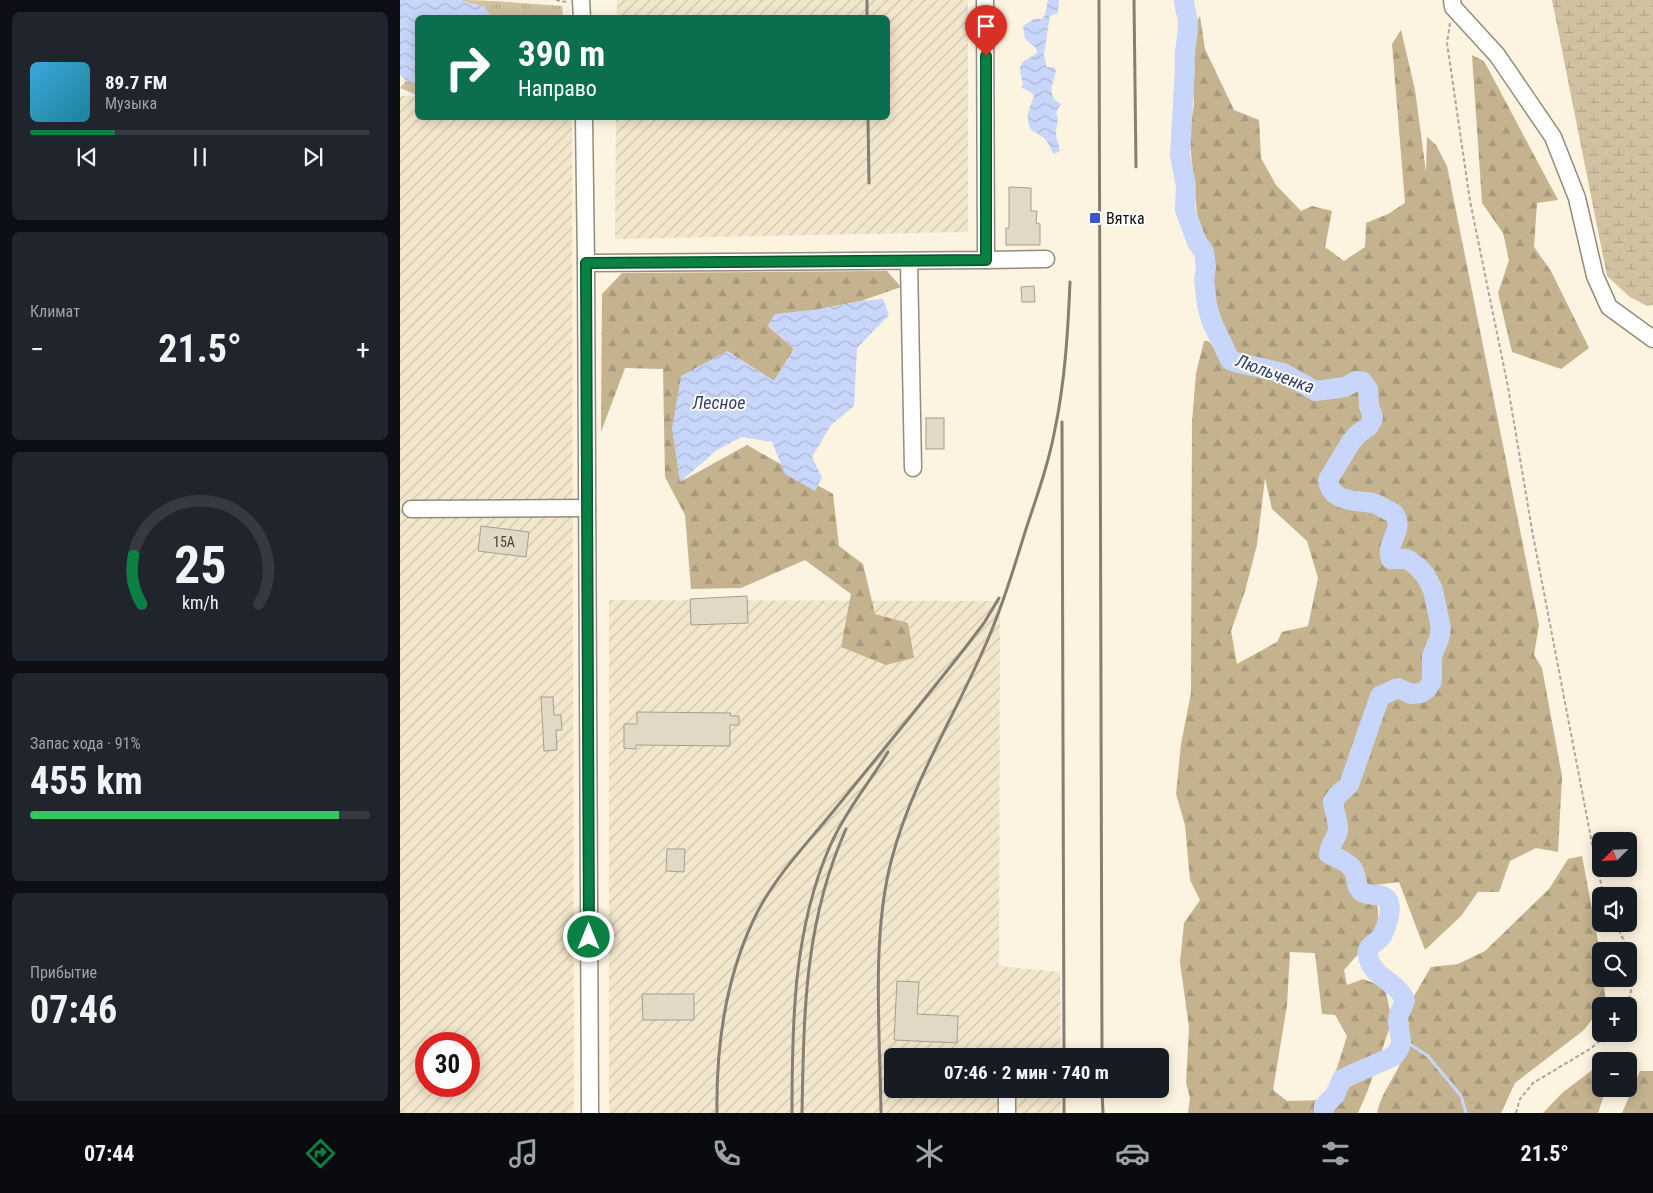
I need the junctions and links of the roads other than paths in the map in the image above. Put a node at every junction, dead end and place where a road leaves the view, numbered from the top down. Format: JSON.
{"nodes":[{"id":1,"x":581,"y":0,"type":"edge"},
{"id":2,"x":986,"y":0,"type":"edge"},
{"id":3,"x":1453,"y":3,"type":"edge"},
{"id":4,"x":582,"y":15,"type":"edge"},
{"id":5,"x":584,"y":120,"type":"edge"},
{"id":6,"x":1046,"y":259,"type":"dead end"},
{"id":7,"x":986,"y":260,"type":"junction"},
{"id":8,"x":909,"y":262,"type":"junction"},
{"id":9,"x":586,"y":263,"type":"junction"},
{"id":10,"x":1653,"y":339,"type":"edge"},
{"id":11,"x":913,"y":468,"type":"dead end"},
{"id":12,"x":587,"y":508,"type":"junction"},
{"id":13,"x":412,"y":509,"type":"dead end"},
{"id":14,"x":1007,"y":1098,"type":"edge"},
{"id":15,"x":590,"y":1113,"type":"edge"},
{"id":16,"x":1007,"y":1113,"type":"edge"}],
"edges":[{"from":1,"to":4,"type":"street"},
{"from":2,"to":7,"type":"street"},
{"from":3,"to":10,"type":"street"},
{"from":5,"to":9,"type":"street"},
{"from":6,"to":7,"type":"street"},
{"from":7,"to":8,"type":"street"},
{"from":8,"to":9,"type":"street"},
{"from":8,"to":11,"type":"street"},
{"from":9,"to":12,"type":"street"},
{"from":12,"to":13,"type":"street"},
{"from":12,"to":15,"type":"street"},
{"from":14,"to":16,"type":"street"}]}
